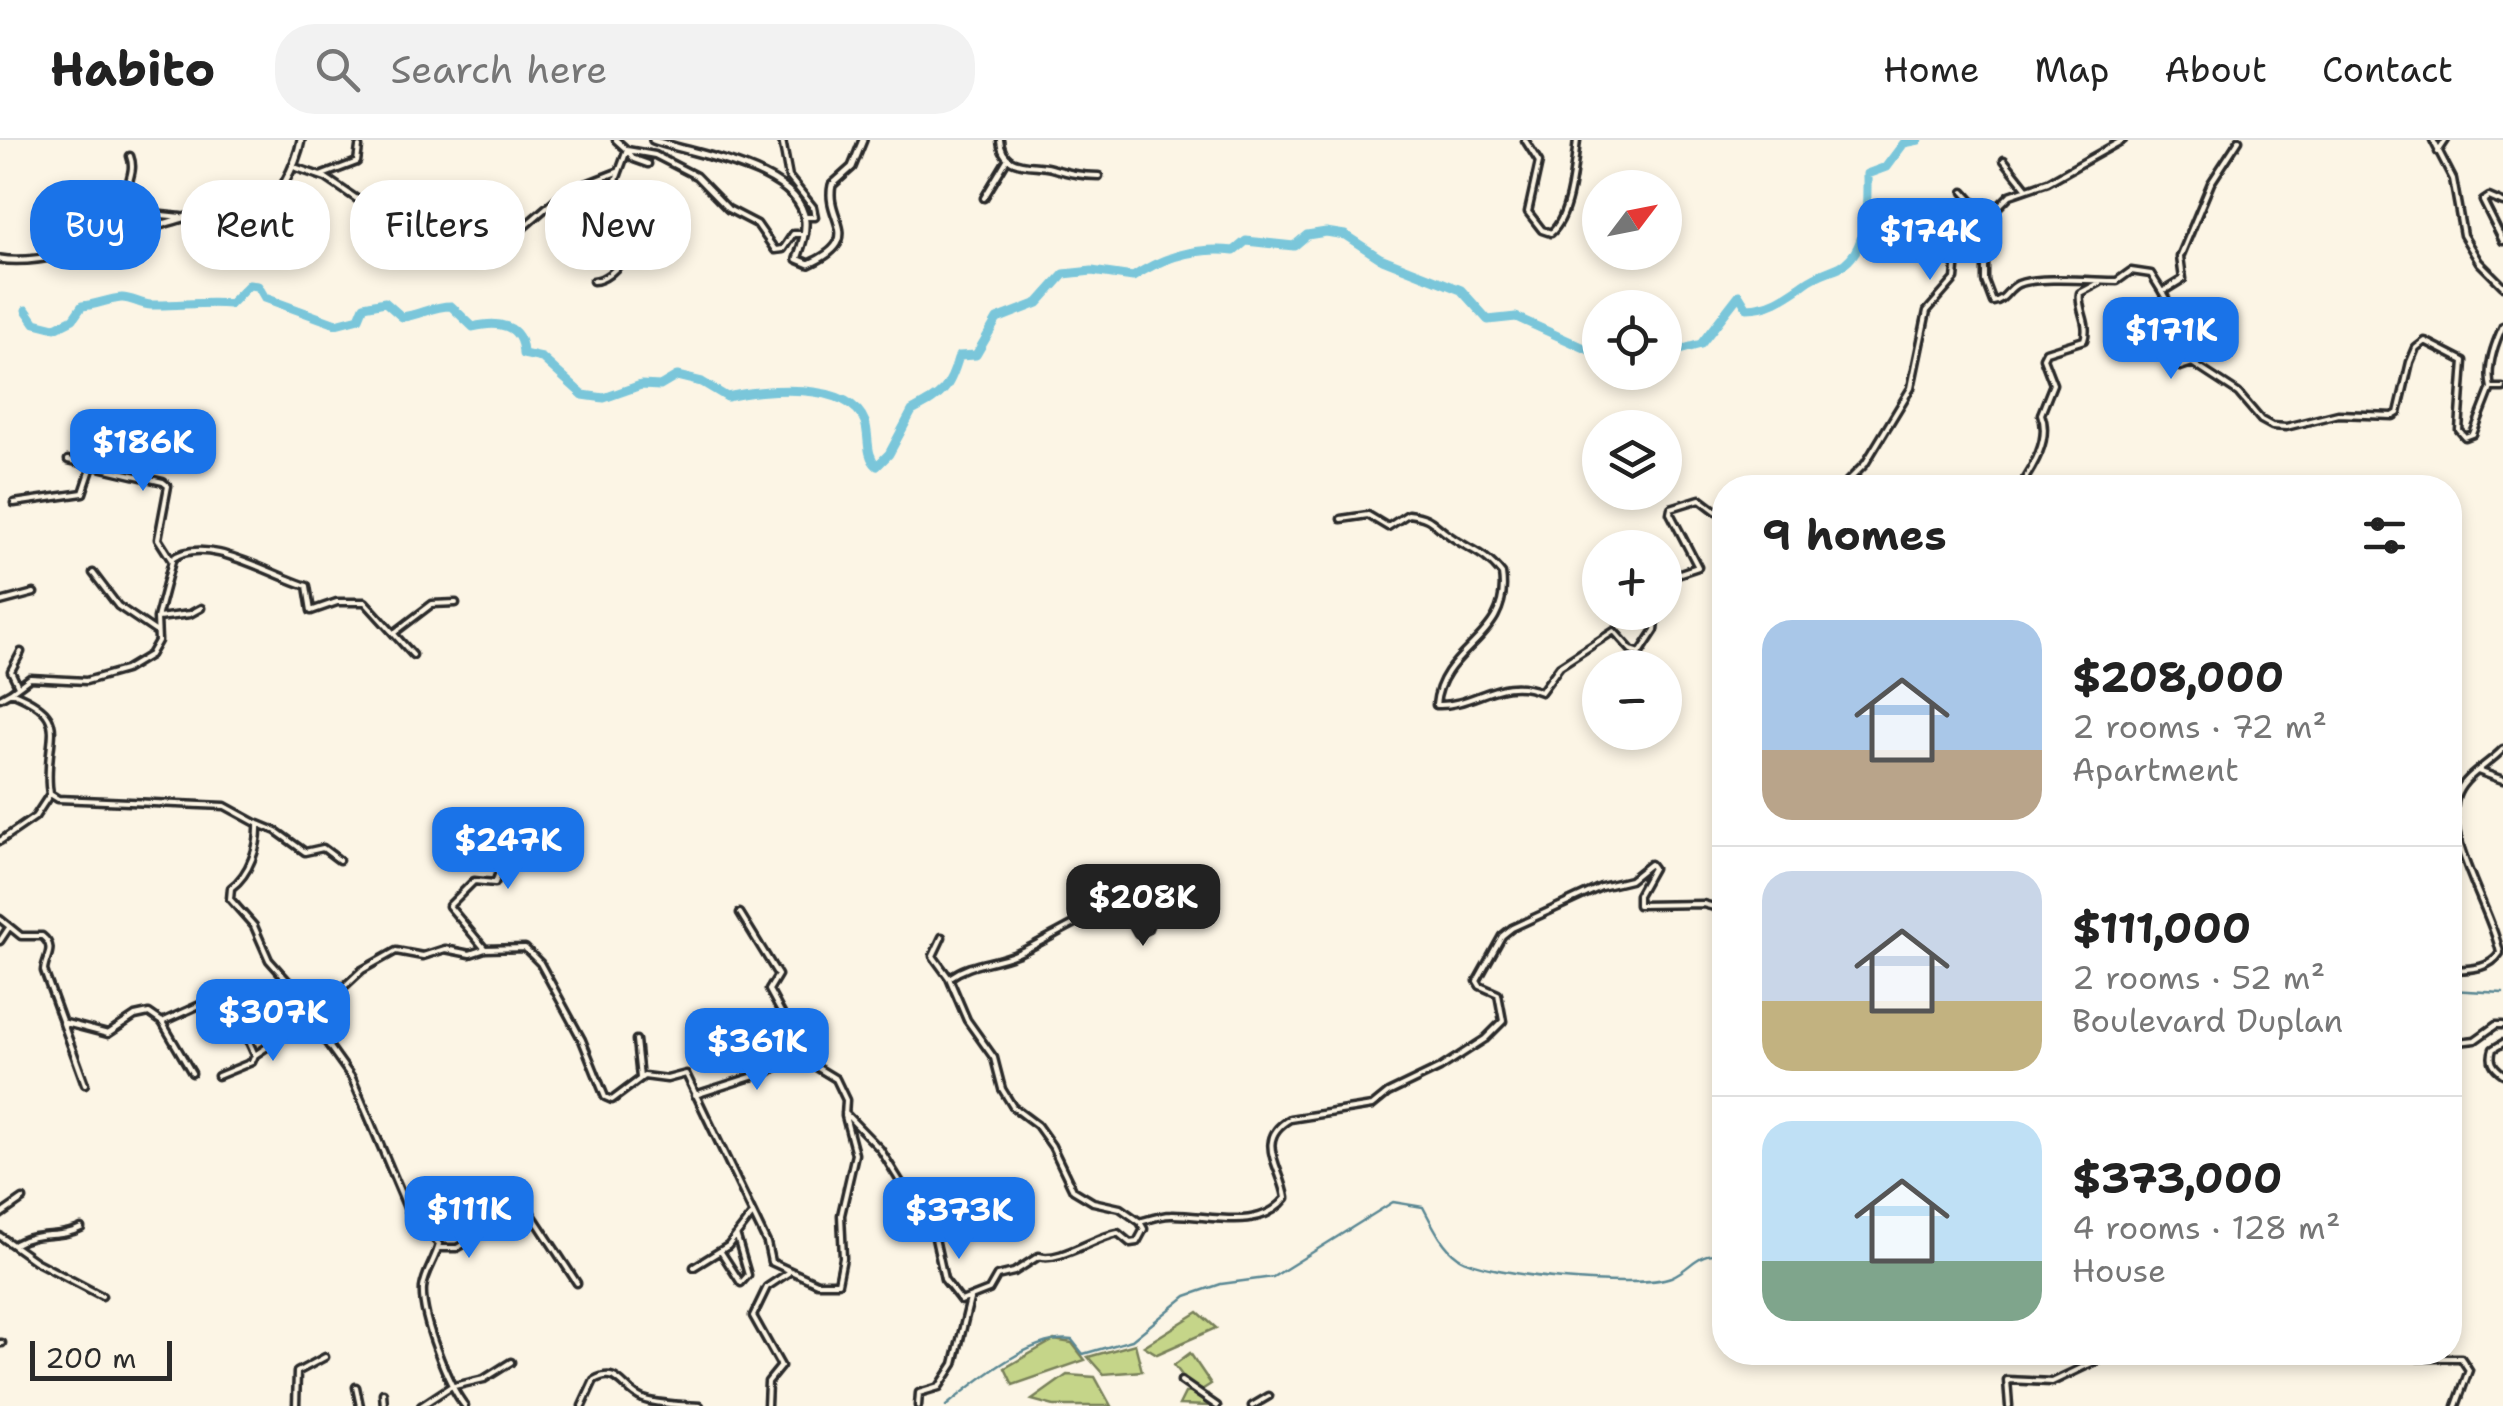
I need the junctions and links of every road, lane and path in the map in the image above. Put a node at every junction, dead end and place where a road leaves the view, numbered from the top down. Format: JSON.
{"nodes":[{"id":1,"x":301,"y":140,"type":"edge"},
{"id":2,"x":616,"y":140,"type":"edge"},
{"id":3,"x":653,"y":140,"type":"edge"},
{"id":4,"x":782,"y":140,"type":"edge"},
{"id":5,"x":864,"y":140,"type":"edge"},
{"id":6,"x":1000,"y":140,"type":"edge"},
{"id":7,"x":1524,"y":140,"type":"edge"},
{"id":8,"x":1577,"y":140,"type":"edge"},
{"id":9,"x":2123,"y":140,"type":"edge"},
{"id":10,"x":2239,"y":140,"type":"edge"},
{"id":11,"x":2433,"y":140,"type":"edge"},
{"id":12,"x":2446,"y":140,"type":"edge"},
{"id":13,"x":359,"y":147,"type":"dead end"},
{"id":14,"x":627,"y":150,"type":"junction"},
{"id":15,"x":2438,"y":152,"type":"junction"},
{"id":16,"x":130,"y":156,"type":"dead end"},
{"id":17,"x":1008,"y":158,"type":"junction"},
{"id":18,"x":2004,"y":160,"type":"dead end"},
{"id":19,"x":648,"y":164,"type":"dead end"},
{"id":20,"x":294,"y":167,"type":"junction"},
{"id":21,"x":617,"y":172,"type":"junction"},
{"id":22,"x":320,"y":176,"type":"junction"},
{"id":23,"x":1099,"y":176,"type":"dead end"},
{"id":24,"x":285,"y":180,"type":"edge"},
{"id":25,"x":2027,"y":189,"type":"junction"},
{"id":26,"x":1964,"y":192,"type":"dead end"},
{"id":27,"x":350,"y":195,"type":"edge"},
{"id":28,"x":984,"y":198,"type":"dead end"},
{"id":29,"x":2503,"y":203,"type":"edge"},
{"id":30,"x":1932,"y":216,"type":"dead end"},
{"id":31,"x":181,"y":217,"type":"edge"},
{"id":32,"x":805,"y":217,"type":"junction"},
{"id":33,"x":1987,"y":218,"type":"junction"},
{"id":34,"x":181,"y":219,"type":"edge"},
{"id":35,"x":525,"y":226,"type":"edge"},
{"id":36,"x":805,"y":234,"type":"junction"},
{"id":37,"x":1970,"y":237,"type":"junction"},
{"id":38,"x":2503,"y":241,"type":"edge"},
{"id":39,"x":1956,"y":255,"type":"junction"},
{"id":40,"x":0,"y":259,"type":"edge"},
{"id":41,"x":593,"y":281,"type":"dead end"},
{"id":42,"x":2103,"y":281,"type":"junction"},
{"id":43,"x":2503,"y":286,"type":"edge"},
{"id":44,"x":2162,"y":292,"type":"junction"},
{"id":45,"x":2503,"y":326,"type":"edge"},
{"id":46,"x":2491,"y":388,"type":"junction"},
{"id":47,"x":2503,"y":388,"type":"edge"},
{"id":48,"x":68,"y":460,"type":"dead end"},
{"id":49,"x":92,"y":466,"type":"junction"},
{"id":50,"x":1853,"y":475,"type":"edge"},
{"id":51,"x":2028,"y":475,"type":"edge"},
{"id":52,"x":14,"y":503,"type":"dead end"},
{"id":53,"x":1712,"y":508,"type":"edge"},
{"id":54,"x":1341,"y":519,"type":"dead end"},
{"id":55,"x":1679,"y":530,"type":"edge"},
{"id":56,"x":1682,"y":535,"type":"edge"},
{"id":57,"x":172,"y":559,"type":"junction"},
{"id":58,"x":1682,"y":572,"type":"edge"},
{"id":59,"x":93,"y":574,"type":"dead end"},
{"id":60,"x":34,"y":593,"type":"dead end"},
{"id":61,"x":0,"y":602,"type":"edge"},
{"id":62,"x":456,"y":604,"type":"dead end"},
{"id":63,"x":201,"y":608,"type":"dead end"},
{"id":64,"x":157,"y":618,"type":"junction"},
{"id":65,"x":1655,"y":630,"type":"edge"},
{"id":66,"x":157,"y":632,"type":"junction"},
{"id":67,"x":394,"y":633,"type":"junction"},
{"id":68,"x":21,"y":652,"type":"dead end"},
{"id":69,"x":413,"y":655,"type":"dead end"},
{"id":70,"x":18,"y":686,"type":"junction"},
{"id":71,"x":11,"y":692,"type":"junction"},
{"id":72,"x":0,"y":698,"type":"edge"},
{"id":73,"x":2503,"y":749,"type":"edge"},
{"id":74,"x":2478,"y":771,"type":"junction"},
{"id":75,"x":2503,"y":780,"type":"edge"},
{"id":76,"x":2462,"y":788,"type":"edge"},
{"id":77,"x":50,"y":794,"type":"junction"},
{"id":78,"x":258,"y":824,"type":"junction"},
{"id":79,"x":512,"y":839,"type":"dead end"},
{"id":80,"x":0,"y":841,"type":"edge"},
{"id":81,"x":2462,"y":847,"type":"edge"},
{"id":82,"x":339,"y":860,"type":"dead end"},
{"id":83,"x":1184,"y":892,"type":"dead end"},
{"id":84,"x":1712,"y":906,"type":"edge"},
{"id":85,"x":740,"y":914,"type":"dead end"},
{"id":86,"x":0,"y":919,"type":"edge"},
{"id":87,"x":8,"y":929,"type":"junction"},
{"id":88,"x":2494,"y":932,"type":"junction"},
{"id":89,"x":2503,"y":932,"type":"edge"},
{"id":90,"x":942,"y":936,"type":"dead end"},
{"id":91,"x":0,"y":942,"type":"edge"},
{"id":92,"x":485,"y":949,"type":"junction"},
{"id":93,"x":2462,"y":968,"type":"edge"},
{"id":94,"x":949,"y":978,"type":"junction"},
{"id":95,"x":202,"y":1004,"type":"dead end"},
{"id":96,"x":310,"y":1016,"type":"junction"},
{"id":97,"x":62,"y":1022,"type":"junction"},
{"id":98,"x":162,"y":1022,"type":"junction"},
{"id":99,"x":2503,"y":1025,"type":"edge"},
{"id":100,"x":242,"y":1028,"type":"dead end"},
{"id":101,"x":636,"y":1040,"type":"dead end"},
{"id":102,"x":2462,"y":1042,"type":"edge"},
{"id":103,"x":2503,"y":1043,"type":"edge"},
{"id":104,"x":801,"y":1051,"type":"junction"},
{"id":105,"x":255,"y":1056,"type":"junction"},
{"id":106,"x":192,"y":1073,"type":"dead end"},
{"id":107,"x":2503,"y":1074,"type":"edge"},
{"id":108,"x":218,"y":1076,"type":"dead end"},
{"id":109,"x":640,"y":1078,"type":"junction"},
{"id":110,"x":85,"y":1084,"type":"dead end"},
{"id":111,"x":695,"y":1095,"type":"junction"},
{"id":112,"x":845,"y":1113,"type":"junction"},
{"id":113,"x":24,"y":1199,"type":"dead end"},
{"id":114,"x":0,"y":1215,"type":"edge"},
{"id":115,"x":751,"y":1216,"type":"junction"},
{"id":116,"x":1140,"y":1222,"type":"junction"},
{"id":117,"x":82,"y":1228,"type":"dead end"},
{"id":118,"x":0,"y":1236,"type":"edge"},
{"id":119,"x":737,"y":1236,"type":"junction"},
{"id":120,"x":16,"y":1244,"type":"junction"},
{"id":121,"x":440,"y":1248,"type":"junction"},
{"id":122,"x":720,"y":1252,"type":"junction"},
{"id":123,"x":694,"y":1267,"type":"dead end"},
{"id":124,"x":788,"y":1273,"type":"junction"},
{"id":125,"x":577,"y":1283,"type":"dead end"},
{"id":126,"x":102,"y":1296,"type":"dead end"},
{"id":127,"x":970,"y":1299,"type":"junction"},
{"id":128,"x":326,"y":1357,"type":"dead end"},
{"id":129,"x":2462,"y":1360,"type":"edge"},
{"id":130,"x":511,"y":1362,"type":"dead end"},
{"id":131,"x":2088,"y":1365,"type":"edge"},
{"id":132,"x":1181,"y":1380,"type":"dead end"},
{"id":133,"x":450,"y":1386,"type":"junction"},
{"id":134,"x":356,"y":1387,"type":"dead end"},
{"id":135,"x":383,"y":1392,"type":"dead end"},
{"id":136,"x":1269,"y":1396,"type":"dead end"},
{"id":137,"x":651,"y":1403,"type":"edge"},
{"id":138,"x":296,"y":1406,"type":"edge"},
{"id":139,"x":360,"y":1406,"type":"edge"},
{"id":140,"x":384,"y":1406,"type":"edge"},
{"id":141,"x":421,"y":1406,"type":"edge"},
{"id":142,"x":465,"y":1406,"type":"edge"},
{"id":143,"x":582,"y":1406,"type":"edge"},
{"id":144,"x":700,"y":1406,"type":"edge"},
{"id":145,"x":767,"y":1406,"type":"edge"},
{"id":146,"x":918,"y":1406,"type":"edge"},
{"id":147,"x":1217,"y":1406,"type":"edge"},
{"id":148,"x":1252,"y":1406,"type":"edge"},
{"id":149,"x":2009,"y":1406,"type":"edge"},
{"id":150,"x":2456,"y":1406,"type":"edge"}],
"edges":[{"from":1,"to":20,"type":"street"},
{"from":2,"to":14,"type":"street"},
{"from":3,"to":32,"type":"street"},
{"from":4,"to":32,"type":"street"},
{"from":5,"to":36,"type":"street"},
{"from":6,"to":17,"type":"street"},
{"from":7,"to":8,"type":"street"},
{"from":9,"to":25,"type":"street"},
{"from":10,"to":44,"type":"street"},
{"from":11,"to":15,"type":"street"},
{"from":12,"to":15,"type":"street"},
{"from":13,"to":22,"type":"street"},
{"from":14,"to":19,"type":"street"},
{"from":14,"to":21,"type":"street"},
{"from":14,"to":36,"type":"street"},
{"from":15,"to":43,"type":"street"},
{"from":16,"to":31,"type":"street"},
{"from":17,"to":23,"type":"street"},
{"from":17,"to":28,"type":"street"},
{"from":18,"to":25,"type":"street"},
{"from":20,"to":22,"type":"street"},
{"from":20,"to":24,"type":"street"},
{"from":21,"to":35,"type":"street"},
{"from":21,"to":41,"type":"street"},
{"from":22,"to":27,"type":"street"},
{"from":25,"to":33,"type":"street"},
{"from":26,"to":33,"type":"street"},
{"from":29,"to":38,"type":"street"},
{"from":30,"to":39,"type":"street"},
{"from":32,"to":36,"type":"street"},
{"from":33,"to":37,"type":"street"},
{"from":34,"to":40,"type":"street"},
{"from":37,"to":39,"type":"street"},
{"from":37,"to":42,"type":"street"},
{"from":39,"to":50,"type":"street"},
{"from":42,"to":44,"type":"street"},
{"from":42,"to":51,"type":"street"},
{"from":44,"to":46,"type":"street"},
{"from":45,"to":46,"type":"street"},
{"from":46,"to":47,"type":"street"},
{"from":48,"to":49,"type":"street"},
{"from":49,"to":52,"type":"street"},
{"from":49,"to":57,"type":"street"},
{"from":53,"to":55,"type":"street"},
{"from":54,"to":65,"type":"street"},
{"from":56,"to":58,"type":"street"},
{"from":57,"to":64,"type":"street"},
{"from":57,"to":67,"type":"street"},
{"from":59,"to":66,"type":"street"},
{"from":60,"to":61,"type":"street"},
{"from":62,"to":67,"type":"street"},
{"from":63,"to":64,"type":"street"},
{"from":64,"to":66,"type":"street"},
{"from":66,"to":70,"type":"street"},
{"from":67,"to":69,"type":"street"},
{"from":68,"to":70,"type":"street"},
{"from":70,"to":71,"type":"street"},
{"from":71,"to":72,"type":"street"},
{"from":71,"to":77,"type":"street"},
{"from":73,"to":74,"type":"street"},
{"from":74,"to":75,"type":"street"},
{"from":74,"to":76,"type":"street"},
{"from":77,"to":78,"type":"street"},
{"from":77,"to":80,"type":"street"},
{"from":78,"to":82,"type":"street"},
{"from":78,"to":96,"type":"street"},
{"from":79,"to":92,"type":"street"},
{"from":81,"to":88,"type":"street"},
{"from":83,"to":94,"type":"street"},
{"from":84,"to":116,"type":"street"},
{"from":85,"to":104,"type":"street"},
{"from":86,"to":87,"type":"street"},
{"from":87,"to":91,"type":"street"},
{"from":87,"to":97,"type":"street"},
{"from":88,"to":89,"type":"street"},
{"from":88,"to":93,"type":"street"},
{"from":90,"to":94,"type":"street"},
{"from":92,"to":96,"type":"street"},
{"from":92,"to":109,"type":"street"},
{"from":94,"to":116,"type":"street"},
{"from":95,"to":98,"type":"street"},
{"from":96,"to":105,"type":"street"},
{"from":96,"to":121,"type":"street"},
{"from":97,"to":98,"type":"street"},
{"from":97,"to":110,"type":"street"},
{"from":98,"to":106,"type":"street"},
{"from":99,"to":102,"type":"street"},
{"from":100,"to":105,"type":"street"},
{"from":101,"to":109,"type":"street"},
{"from":103,"to":107,"type":"street"},
{"from":104,"to":111,"type":"street"},
{"from":104,"to":112,"type":"street"},
{"from":105,"to":108,"type":"street"},
{"from":109,"to":111,"type":"street"},
{"from":111,"to":115,"type":"street"},
{"from":112,"to":124,"type":"street"},
{"from":112,"to":127,"type":"street"},
{"from":113,"to":114,"type":"street"},
{"from":115,"to":119,"type":"street"},
{"from":115,"to":124,"type":"street"},
{"from":116,"to":127,"type":"street"},
{"from":117,"to":120,"type":"street"},
{"from":118,"to":120,"type":"street"},
{"from":119,"to":122,"type":"street"},
{"from":119,"to":122,"type":"street"},
{"from":120,"to":126,"type":"street"},
{"from":121,"to":125,"type":"street"},
{"from":121,"to":133,"type":"street"},
{"from":122,"to":123,"type":"street"},
{"from":124,"to":145,"type":"street"},
{"from":127,"to":146,"type":"street"},
{"from":128,"to":138,"type":"street"},
{"from":129,"to":150,"type":"street"},
{"from":130,"to":133,"type":"street"},
{"from":131,"to":149,"type":"street"},
{"from":132,"to":147,"type":"street"},
{"from":133,"to":141,"type":"street"},
{"from":133,"to":142,"type":"street"},
{"from":134,"to":139,"type":"street"},
{"from":135,"to":140,"type":"street"},
{"from":136,"to":148,"type":"street"},
{"from":137,"to":143,"type":"street"},
{"from":137,"to":144,"type":"street"}]}
